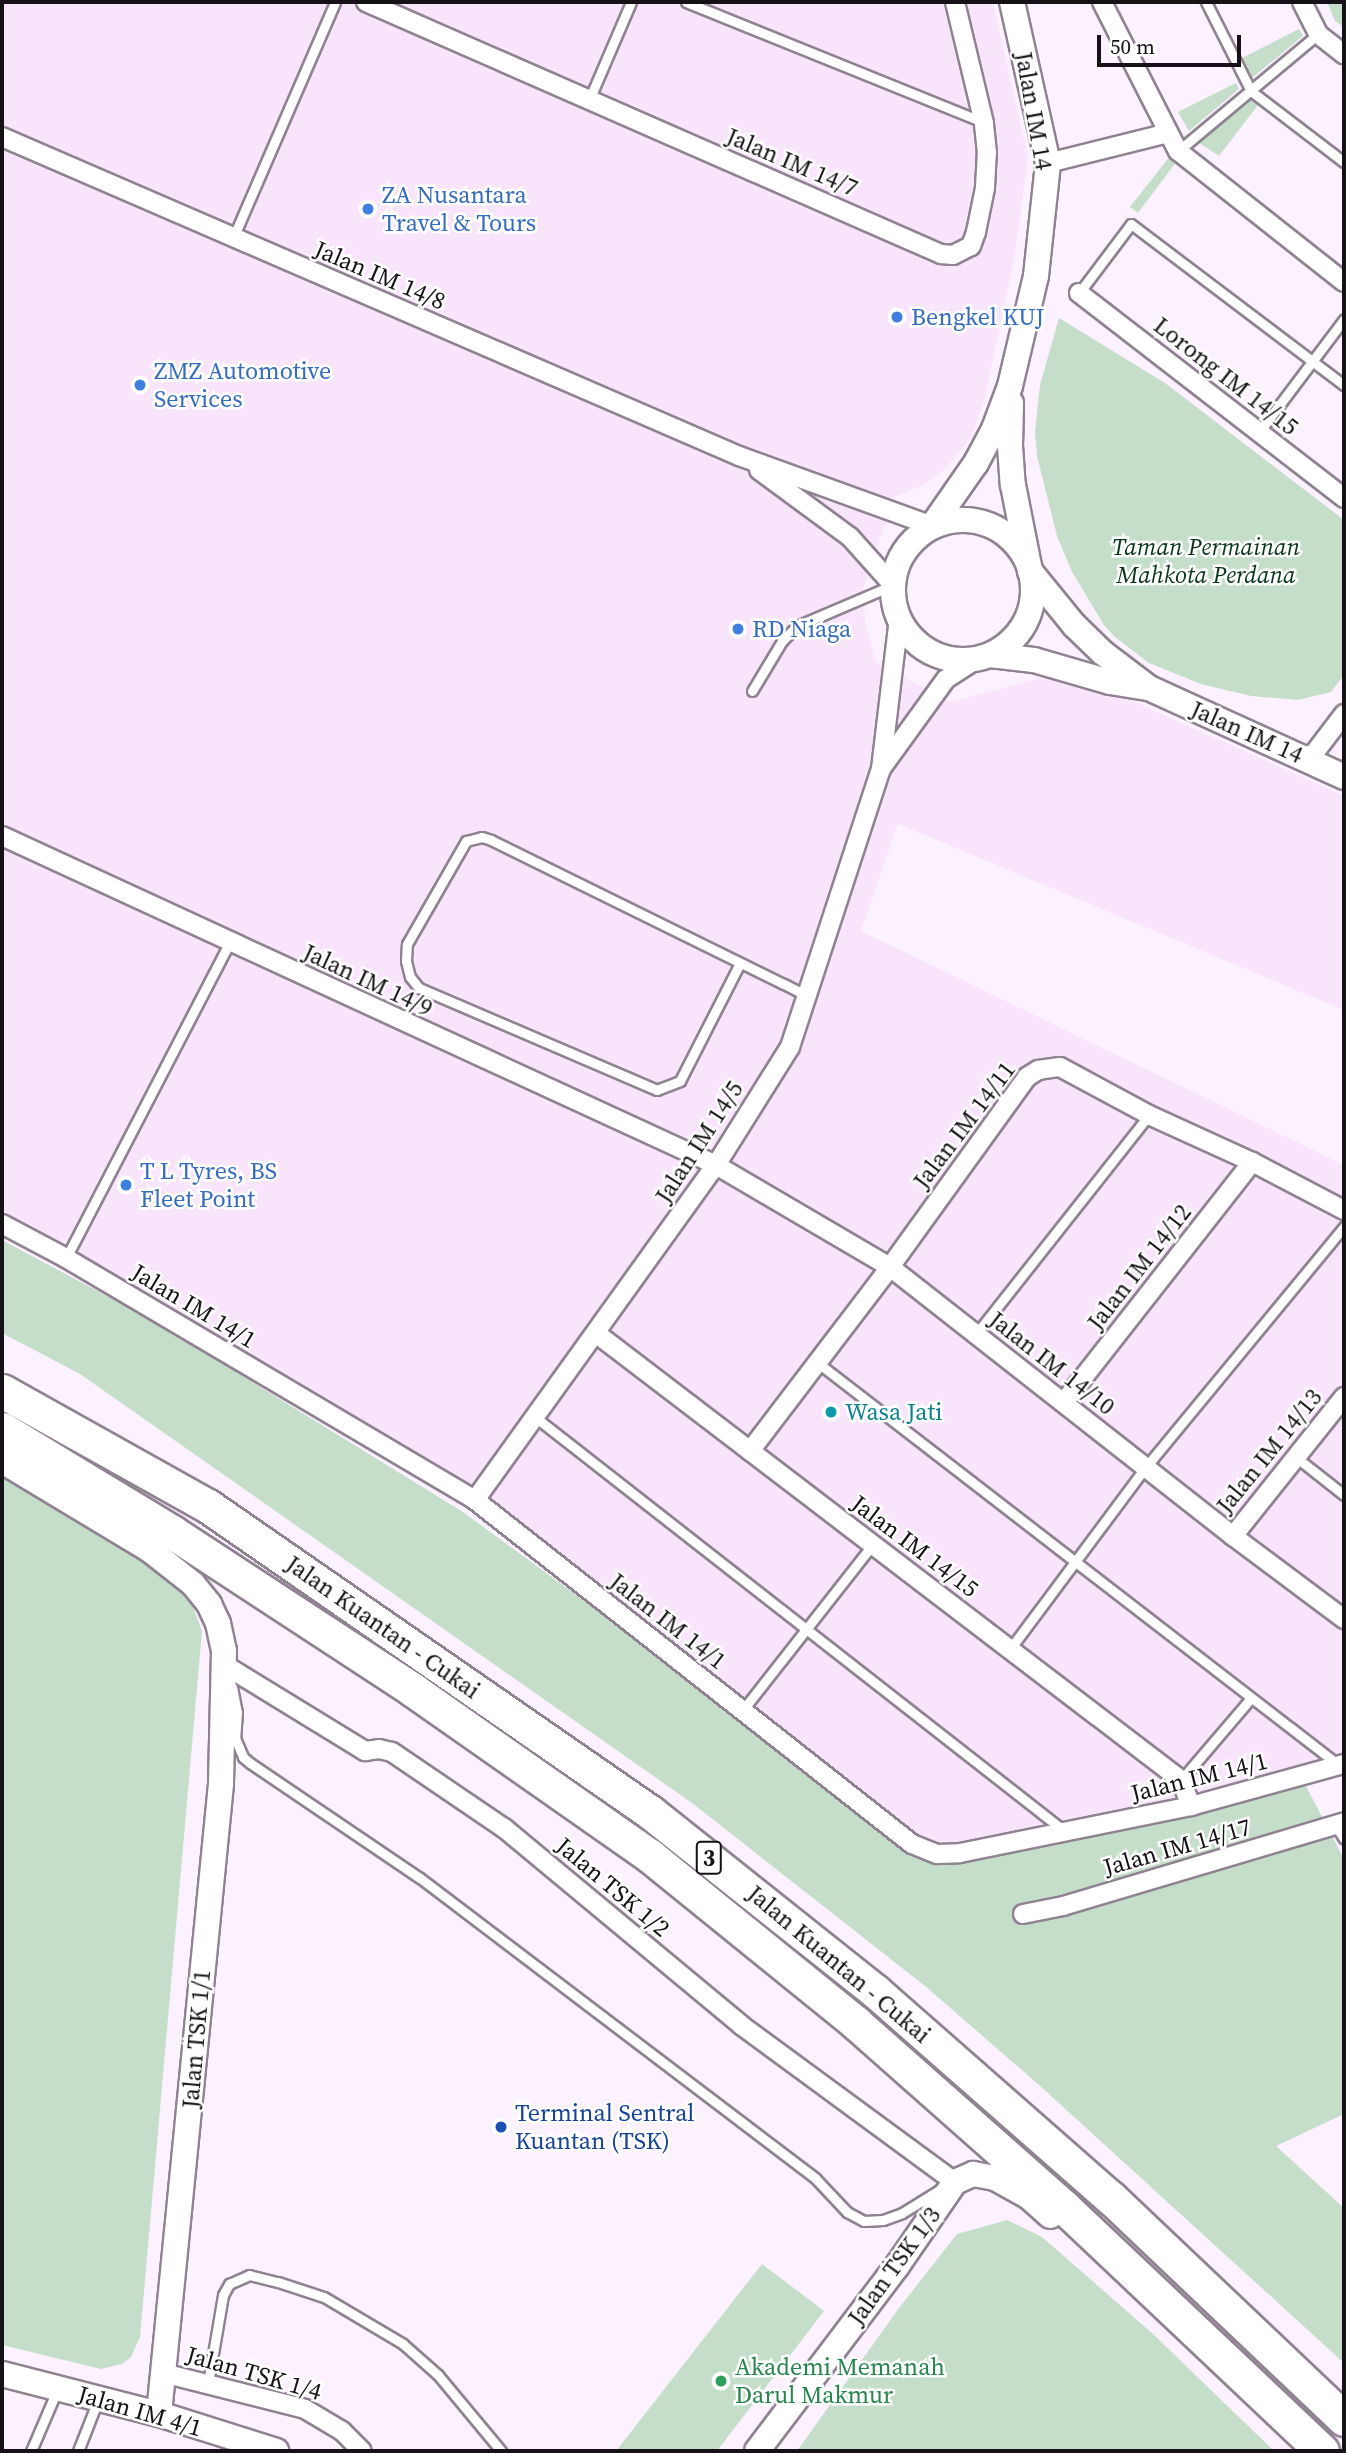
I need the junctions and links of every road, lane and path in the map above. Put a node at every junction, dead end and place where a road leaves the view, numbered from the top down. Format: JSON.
{"nodes":[{"id":1,"x":335,"y":2,"type":"edge"},
{"id":2,"x":366,"y":2,"type":"edge"},
{"id":3,"x":631,"y":2,"type":"edge"},
{"id":4,"x":686,"y":2,"type":"edge"},
{"id":5,"x":955,"y":2,"type":"edge"},
{"id":6,"x":1012,"y":2,"type":"edge"},
{"id":7,"x":1102,"y":2,"type":"edge"},
{"id":8,"x":1206,"y":2,"type":"edge"},
{"id":9,"x":1302,"y":2,"type":"edge"},
{"id":10,"x":1318,"y":34,"type":"junction"},
{"id":11,"x":1344,"y":54,"type":"edge"},
{"id":12,"x":1251,"y":91,"type":"junction"},
{"id":13,"x":588,"y":102,"type":"junction"},
{"id":14,"x":984,"y":123,"type":"junction"},
{"id":15,"x":1168,"y":133,"type":"junction"},
{"id":16,"x":2,"y":137,"type":"edge"},
{"id":17,"x":1178,"y":151,"type":"junction"},
{"id":18,"x":1344,"y":162,"type":"edge"},
{"id":19,"x":1048,"y":163,"type":"junction"},
{"id":20,"x":232,"y":239,"type":"junction"},
{"id":21,"x":1344,"y":282,"type":"edge"},
{"id":22,"x":1079,"y":293,"type":"joint"},
{"id":23,"x":1344,"y":319,"type":"edge"},
{"id":24,"x":1312,"y":361,"type":"junction"},
{"id":25,"x":1344,"y":385,"type":"edge"},
{"id":26,"x":1010,"y":386,"type":"junction"},
{"id":27,"x":1259,"y":432,"type":"junction"},
{"id":28,"x":739,"y":456,"type":"junction"},
{"id":29,"x":1344,"y":498,"type":"edge"},
{"id":30,"x":932,"y":526,"type":"junction"},
{"id":31,"x":1030,"y":571,"type":"junction"},
{"id":32,"x":893,"y":585,"type":"junction"},
{"id":33,"x":899,"y":617,"type":"junction"},
{"id":34,"x":983,"y":657,"type":"junction"},
{"id":35,"x":1149,"y":688,"type":"junction"},
{"id":36,"x":752,"y":691,"type":"dead end"},
{"id":37,"x":1344,"y":714,"type":"edge"},
{"id":38,"x":1309,"y":761,"type":"junction"},
{"id":39,"x":881,"y":769,"type":"junction"},
{"id":40,"x":1344,"y":777,"type":"edge"},
{"id":41,"x":2,"y":836,"type":"edge"},
{"id":42,"x":229,"y":943,"type":"junction"},
{"id":43,"x":740,"y":963,"type":"junction"},
{"id":44,"x":808,"y":996,"type":"junction"},
{"id":45,"x":1149,"y":1115,"type":"junction"},
{"id":46,"x":1252,"y":1162,"type":"junction"},
{"id":47,"x":716,"y":1166,"type":"junction"},
{"id":48,"x":1344,"y":1210,"type":"edge"},
{"id":49,"x":2,"y":1224,"type":"edge"},
{"id":50,"x":1344,"y":1227,"type":"edge"},
{"id":51,"x":66,"y":1258,"type":"junction"},
{"id":52,"x":890,"y":1268,"type":"junction"},
{"id":53,"x":597,"y":1334,"type":"junction"},
{"id":54,"x":976,"y":1334,"type":"junction"},
{"id":55,"x":818,"y":1363,"type":"junction"},
{"id":56,"x":2,"y":1391,"type":"edge"},
{"id":57,"x":1344,"y":1396,"type":"edge"},
{"id":58,"x":1064,"y":1402,"type":"junction"},
{"id":59,"x":535,"y":1417,"type":"junction"},
{"id":60,"x":2,"y":1429,"type":"edge"},
{"id":61,"x":750,"y":1451,"type":"junction"},
{"id":62,"x":1297,"y":1458,"type":"junction"},
{"id":63,"x":2,"y":1461,"type":"edge"},
{"id":64,"x":1145,"y":1468,"type":"junction"},
{"id":65,"x":1344,"y":1495,"type":"edge"},
{"id":66,"x":475,"y":1500,"type":"junction"},
{"id":67,"x":1233,"y":1536,"type":"junction"},
{"id":68,"x":873,"y":1544,"type":"junction"},
{"id":69,"x":1077,"y":1562,"type":"junction"},
{"id":70,"x":1344,"y":1619,"type":"edge"},
{"id":71,"x":806,"y":1629,"type":"junction"},
{"id":72,"x":1010,"y":1649,"type":"junction"},
{"id":73,"x":223,"y":1664,"type":"junction"},
{"id":74,"x":1251,"y":1698,"type":"junction"},
{"id":75,"x":742,"y":1711,"type":"junction"},
{"id":76,"x":1342,"y":1765,"type":"edge"},
{"id":77,"x":1181,"y":1780,"type":"junction"},
{"id":78,"x":1191,"y":1806,"type":"junction"},
{"id":79,"x":1341,"y":1829,"type":"edge"},
{"id":80,"x":1065,"y":1832,"type":"junction"},
{"id":81,"x":1023,"y":1914,"type":"dead end"},
{"id":82,"x":955,"y":2182,"type":"junction"},
{"id":83,"x":163,"y":2372,"type":"junction"},
{"id":84,"x":2,"y":2374,"type":"edge"},
{"id":85,"x":208,"y":2382,"type":"junction"},
{"id":86,"x":58,"y":2388,"type":"junction"},
{"id":87,"x":99,"y":2398,"type":"junction"},
{"id":88,"x":159,"y":2414,"type":"junction"},
{"id":89,"x":1344,"y":2419,"type":"edge"},
{"id":90,"x":1315,"y":2445,"type":"edge"},
{"id":91,"x":31,"y":2451,"type":"edge"},
{"id":92,"x":78,"y":2451,"type":"edge"},
{"id":93,"x":276,"y":2451,"type":"edge"},
{"id":94,"x":362,"y":2451,"type":"edge"},
{"id":95,"x":501,"y":2451,"type":"edge"},
{"id":96,"x":757,"y":2451,"type":"edge"}],
"edges":[{"from":1,"to":20,"type":"lane"},
{"from":2,"to":13,"type":"street","name":"Jalan IM 14/7"},
{"from":3,"to":13,"type":"lane"},
{"from":4,"to":14,"type":"lane"},
{"from":5,"to":14,"type":"street","name":"Jalan IM 14/7"},
{"from":6,"to":19,"type":"street","name":"Jalan IM 14"},
{"from":7,"to":15,"type":"street"},
{"from":8,"to":12,"type":"lane"},
{"from":9,"to":10,"type":"street"},
{"from":10,"to":11,"type":"street"},
{"from":10,"to":12,"type":"lane"},
{"from":12,"to":17,"type":"lane"},
{"from":12,"to":18,"type":"lane"},
{"from":13,"to":14,"type":"street","name":"Jalan IM 14/7"},
{"from":15,"to":17,"type":"street"},
{"from":15,"to":19,"type":"street"},
{"from":16,"to":20,"type":"street","name":"Jalan IM 14/8"},
{"from":17,"to":21,"type":"street"},
{"from":19,"to":26,"type":"street","name":"Jalan IM 14"},
{"from":20,"to":28,"type":"street","name":"Jalan IM 14/8"},
{"from":22,"to":24,"type":"lane"},
{"from":22,"to":27,"type":"street","name":"Lorong IM 14/15"},
{"from":23,"to":24,"type":"lane"},
{"from":24,"to":25,"type":"lane"},
{"from":24,"to":27,"type":"lane"},
{"from":26,"to":30,"type":"street"},
{"from":26,"to":31,"type":"street"},
{"from":27,"to":29,"type":"street","name":"Lorong IM 14/15"},
{"from":28,"to":30,"type":"street","name":"Jalan IM 14/8"},
{"from":28,"to":32,"type":"street","name":"Jalan IM 14/8"},
{"from":30,"to":31,"type":"street"},
{"from":30,"to":32,"type":"street"},
{"from":31,"to":34,"type":"street"},
{"from":31,"to":35,"type":"street"},
{"from":32,"to":33,"type":"street"},
{"from":32,"to":36,"type":"lane"},
{"from":33,"to":34,"type":"street"},
{"from":33,"to":39,"type":"street"},
{"from":34,"to":35,"type":"street"},
{"from":34,"to":39,"type":"street"},
{"from":35,"to":38,"type":"street","name":"Jalan IM 14"},
{"from":37,"to":38,"type":"street"},
{"from":38,"to":40,"type":"street","name":"Jalan IM 14"},
{"from":39,"to":44,"type":"street","name":"Jalan IM 14/5"},
{"from":41,"to":42,"type":"street","name":"Jalan IM 14/9"},
{"from":42,"to":47,"type":"street","name":"Jalan IM 14/9"},
{"from":42,"to":51,"type":"lane"},
{"from":43,"to":43,"type":"lane"},
{"from":43,"to":44,"type":"lane"},
{"from":44,"to":47,"type":"street","name":"Jalan IM 14/5"},
{"from":45,"to":46,"type":"street","name":"Jalan IM 14/11"},
{"from":45,"to":52,"type":"street","name":"Jalan IM 14/11"},
{"from":45,"to":54,"type":"lane"},
{"from":46,"to":48,"type":"street"},
{"from":46,"to":58,"type":"street","name":"Jalan IM 14/12"},
{"from":47,"to":52,"type":"street","name":"Jalan IM 14/10"},
{"from":47,"to":53,"type":"street","name":"Jalan IM 14/5"},
{"from":49,"to":51,"type":"street","name":"Jalan IM 14/1"},
{"from":50,"to":64,"type":"lane"},
{"from":51,"to":66,"type":"street","name":"Jalan IM 14/1"},
{"from":52,"to":54,"type":"street","name":"Jalan IM 14/10"},
{"from":52,"to":55,"type":"street","name":"Jalan IM 14/11"},
{"from":53,"to":59,"type":"street","name":"Jalan IM 14/5"},
{"from":53,"to":61,"type":"street","name":"Jalan IM 14/15"},
{"from":54,"to":58,"type":"street","name":"Jalan IM 14/10"},
{"from":55,"to":61,"type":"street","name":"Jalan IM 14/11"},
{"from":55,"to":69,"type":"lane"},
{"from":56,"to":89,"type":"highway","name":"Jalan Kuantan - Cukai","number":"3"},
{"from":57,"to":62,"type":"street","name":"Jalan IM 14/13"},
{"from":58,"to":64,"type":"street","name":"Jalan IM 14/10"},
{"from":59,"to":66,"type":"street","name":"Jalan IM 14/5"},
{"from":59,"to":71,"type":"lane"},
{"from":60,"to":90,"type":"highway","name":"Jalan Kuantan - Cukai","number":"3"},
{"from":61,"to":68,"type":"street","name":"Jalan IM 14/15"},
{"from":62,"to":65,"type":"lane"},
{"from":62,"to":67,"type":"street","name":"Jalan IM 14/13"},
{"from":63,"to":73,"type":"street","name":"Jalan TSK 1/1"},
{"from":64,"to":67,"type":"street","name":"Jalan IM 14/10"},
{"from":64,"to":69,"type":"lane"},
{"from":66,"to":75,"type":"street","name":"Jalan IM 14/1"},
{"from":67,"to":70,"type":"street","name":"Jalan IM 14/10"},
{"from":68,"to":71,"type":"lane"},
{"from":68,"to":72,"type":"street","name":"Jalan IM 14/15"},
{"from":69,"to":72,"type":"lane"},
{"from":69,"to":74,"type":"lane"},
{"from":71,"to":75,"type":"lane"},
{"from":71,"to":80,"type":"lane"},
{"from":72,"to":77,"type":"street","name":"Jalan IM 14/15"},
{"from":73,"to":82,"type":"street","name":"Jalan TSK 1/2"},
{"from":73,"to":82,"type":"lane"},
{"from":73,"to":83,"type":"street","name":"Jalan TSK 1/1"},
{"from":74,"to":76,"type":"lane"},
{"from":74,"to":77,"type":"lane"},
{"from":75,"to":80,"type":"street","name":"Jalan IM 14/1"},
{"from":76,"to":78,"type":"street","name":"Jalan IM 14/1"},
{"from":77,"to":78,"type":"street"},
{"from":78,"to":80,"type":"street","name":"Jalan IM 14/1"},
{"from":79,"to":81,"type":"street","name":"Jalan IM 14/17"},
{"from":82,"to":90,"type":"street"},
{"from":82,"to":96,"type":"street","name":"Jalan TSK 1/3"},
{"from":83,"to":85,"type":"street","name":"Jalan TSK 1/4"},
{"from":83,"to":88,"type":"street","name":"Jalan TSK 1/1"},
{"from":84,"to":86,"type":"street","name":"Jalan IM 4/1"},
{"from":85,"to":94,"type":"street","name":"Jalan TSK 1/4"},
{"from":85,"to":95,"type":"lane"},
{"from":86,"to":87,"type":"street","name":"Jalan IM 4/1"},
{"from":86,"to":91,"type":"lane"},
{"from":87,"to":88,"type":"street","name":"Jalan IM 4/1"},
{"from":87,"to":92,"type":"lane"},
{"from":88,"to":93,"type":"street","name":"Jalan IM 4/1"}]}
